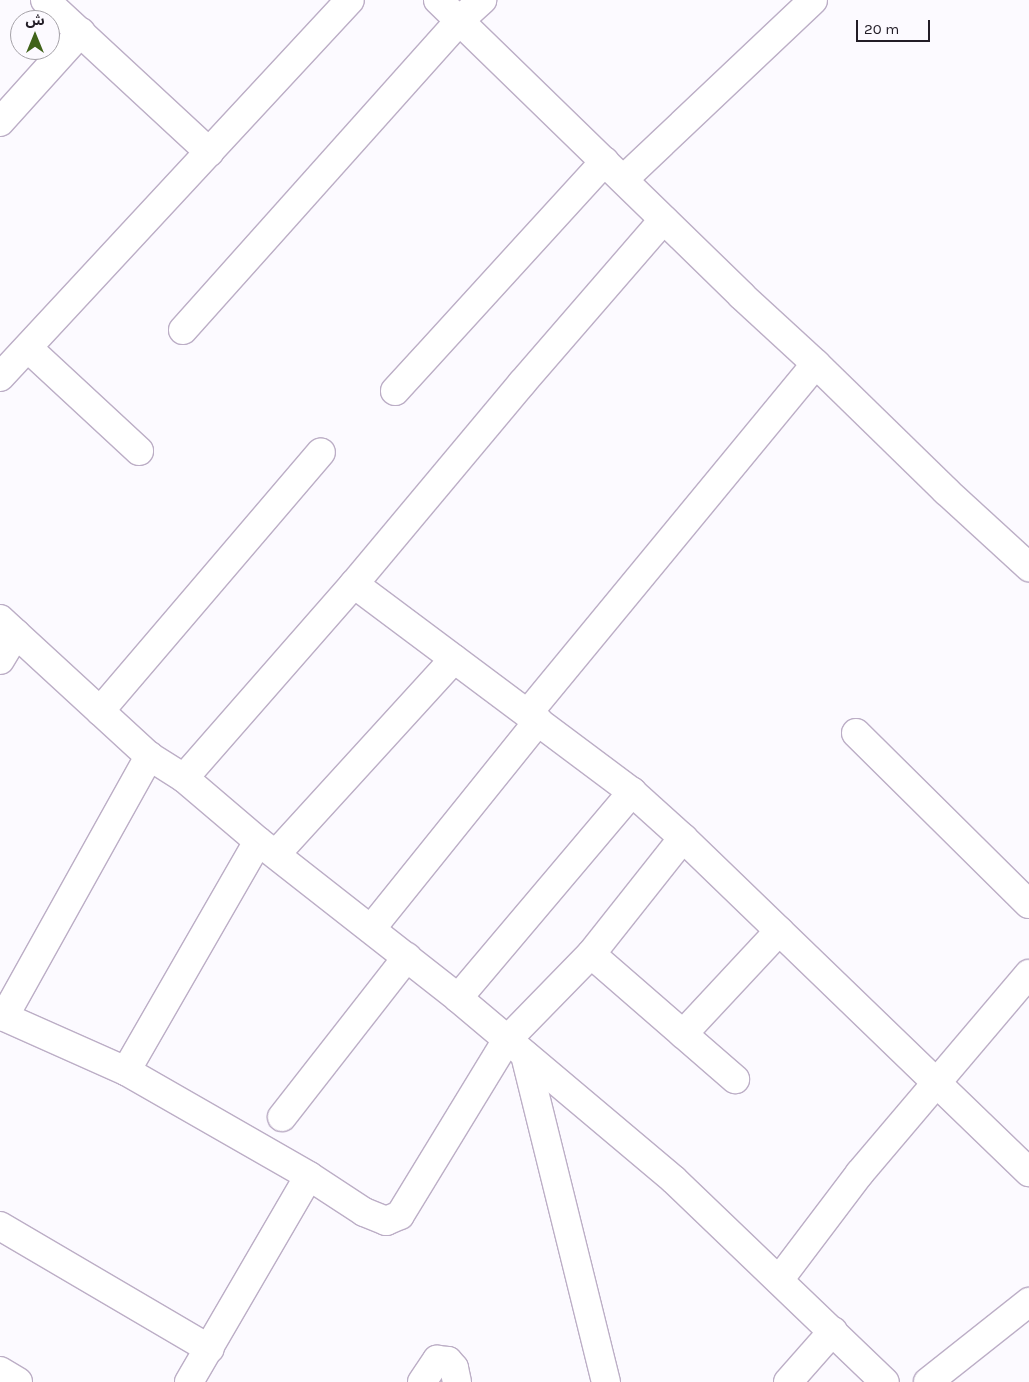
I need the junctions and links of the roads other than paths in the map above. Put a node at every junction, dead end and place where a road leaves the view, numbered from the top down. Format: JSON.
{"nodes":[{"id":1,"x":45,"y":0,"type":"edge"},
{"id":2,"x":350,"y":0,"type":"edge"},
{"id":3,"x":438,"y":0,"type":"edge"},
{"id":4,"x":482,"y":0,"type":"edge"},
{"id":5,"x":813,"y":0,"type":"edge"},
{"id":6,"x":460,"y":20,"type":"junction"},
{"id":7,"x":81,"y":32,"type":"junction"},
{"id":8,"x":0,"y":122,"type":"edge"},
{"id":9,"x":209,"y":152,"type":"junction"},
{"id":10,"x":614,"y":170,"type":"junction"},
{"id":11,"x":663,"y":220,"type":"junction"},
{"id":12,"x":183,"y":330,"type":"dead end"},
{"id":13,"x":29,"y":348,"type":"junction"},
{"id":14,"x":816,"y":364,"type":"junction"},
{"id":15,"x":0,"y":377,"type":"edge"},
{"id":16,"x":395,"y":391,"type":"dead end"},
{"id":17,"x":140,"y":452,"type":"dead end"},
{"id":18,"x":321,"y":452,"type":"dead end"},
{"id":19,"x":1029,"y":566,"type":"edge"},
{"id":20,"x":354,"y":584,"type":"junction"},
{"id":21,"x":8,"y":626,"type":"edge"},
{"id":22,"x":454,"y":659,"type":"junction"},
{"id":23,"x":0,"y":660,"type":"edge"},
{"id":24,"x":100,"y":711,"type":"junction"},
{"id":25,"x":533,"y":717,"type":"junction"},
{"id":26,"x":856,"y":733,"type":"dead end"},
{"id":27,"x":149,"y":756,"type":"junction"},
{"id":28,"x":184,"y":778,"type":"junction"},
{"id":29,"x":632,"y":792,"type":"junction"},
{"id":30,"x":683,"y":838,"type":"junction"},
{"id":31,"x":267,"y":848,"type":"junction"},
{"id":32,"x":1029,"y":904,"type":"edge"},
{"id":33,"x":371,"y":929,"type":"junction"},
{"id":34,"x":779,"y":932,"type":"junction"},
{"id":35,"x":591,"y":954,"type":"junction"},
{"id":36,"x":407,"y":957,"type":"junction"},
{"id":37,"x":1029,"y":974,"type":"edge"},
{"id":38,"x":458,"y":998,"type":"junction"},
{"id":39,"x":2,"y":1016,"type":"edge"},
{"id":40,"x":683,"y":1034,"type":"junction"},
{"id":41,"x":516,"y":1047,"type":"junction"},
{"id":42,"x":126,"y":1070,"type":"junction"},
{"id":43,"x":735,"y":1079,"type":"dead end"},
{"id":44,"x":936,"y":1083,"type":"junction"},
{"id":45,"x":282,"y":1117,"type":"dead end"},
{"id":46,"x":1029,"y":1172,"type":"edge"},
{"id":47,"x":309,"y":1176,"type":"junction"},
{"id":48,"x":0,"y":1226,"type":"edge"},
{"id":49,"x":779,"y":1280,"type":"junction"},
{"id":50,"x":1029,"y":1302,"type":"edge"},
{"id":51,"x":833,"y":1332,"type":"junction"},
{"id":52,"x":210,"y":1349,"type":"junction"},
{"id":53,"x":0,"y":1371,"type":"edge"},
{"id":54,"x":18,"y":1382,"type":"edge"},
{"id":55,"x":189,"y":1382,"type":"edge"},
{"id":56,"x":422,"y":1382,"type":"edge"},
{"id":57,"x":458,"y":1382,"type":"edge"},
{"id":58,"x":606,"y":1382,"type":"edge"},
{"id":59,"x":788,"y":1382,"type":"edge"},
{"id":60,"x":885,"y":1382,"type":"edge"},
{"id":61,"x":928,"y":1382,"type":"edge"}],
"edges":[{"from":1,"to":7,"type":"street"},
{"from":2,"to":9,"type":"street"},
{"from":3,"to":6,"type":"street"},
{"from":4,"to":6,"type":"street"},
{"from":5,"to":10,"type":"street"},
{"from":6,"to":10,"type":"street"},
{"from":6,"to":12,"type":"street"},
{"from":7,"to":8,"type":"street"},
{"from":7,"to":9,"type":"street"},
{"from":9,"to":13,"type":"street"},
{"from":10,"to":11,"type":"street"},
{"from":10,"to":16,"type":"street"},
{"from":11,"to":14,"type":"street"},
{"from":11,"to":20,"type":"street"},
{"from":13,"to":15,"type":"street"},
{"from":13,"to":17,"type":"street"},
{"from":14,"to":19,"type":"street"},
{"from":14,"to":25,"type":"street"},
{"from":18,"to":24,"type":"street"},
{"from":20,"to":22,"type":"street"},
{"from":20,"to":28,"type":"street"},
{"from":21,"to":23,"type":"street"},
{"from":21,"to":24,"type":"street"},
{"from":22,"to":25,"type":"street"},
{"from":22,"to":31,"type":"street"},
{"from":24,"to":27,"type":"street"},
{"from":25,"to":29,"type":"street"},
{"from":25,"to":33,"type":"street"},
{"from":26,"to":32,"type":"street"},
{"from":27,"to":28,"type":"street"},
{"from":27,"to":39,"type":"street"},
{"from":28,"to":31,"type":"street"},
{"from":29,"to":30,"type":"street"},
{"from":29,"to":38,"type":"street"},
{"from":30,"to":34,"type":"street"},
{"from":30,"to":35,"type":"street"},
{"from":31,"to":33,"type":"street"},
{"from":31,"to":42,"type":"street"},
{"from":33,"to":36,"type":"street"},
{"from":34,"to":40,"type":"street"},
{"from":34,"to":44,"type":"street"},
{"from":35,"to":40,"type":"street"},
{"from":35,"to":41,"type":"street"},
{"from":36,"to":38,"type":"street"},
{"from":36,"to":45,"type":"street"},
{"from":37,"to":44,"type":"street"},
{"from":38,"to":41,"type":"street"},
{"from":39,"to":42,"type":"street"},
{"from":40,"to":43,"type":"street"},
{"from":41,"to":47,"type":"street"},
{"from":41,"to":49,"type":"street"},
{"from":41,"to":58,"type":"street"},
{"from":42,"to":47,"type":"street"},
{"from":44,"to":46,"type":"street"},
{"from":44,"to":49,"type":"street"},
{"from":47,"to":52,"type":"street"},
{"from":48,"to":52,"type":"street"},
{"from":49,"to":51,"type":"street"},
{"from":50,"to":61,"type":"street"},
{"from":51,"to":59,"type":"street"},
{"from":51,"to":60,"type":"street"},
{"from":52,"to":55,"type":"street"},
{"from":53,"to":54,"type":"street"},
{"from":56,"to":57,"type":"street"}]}
